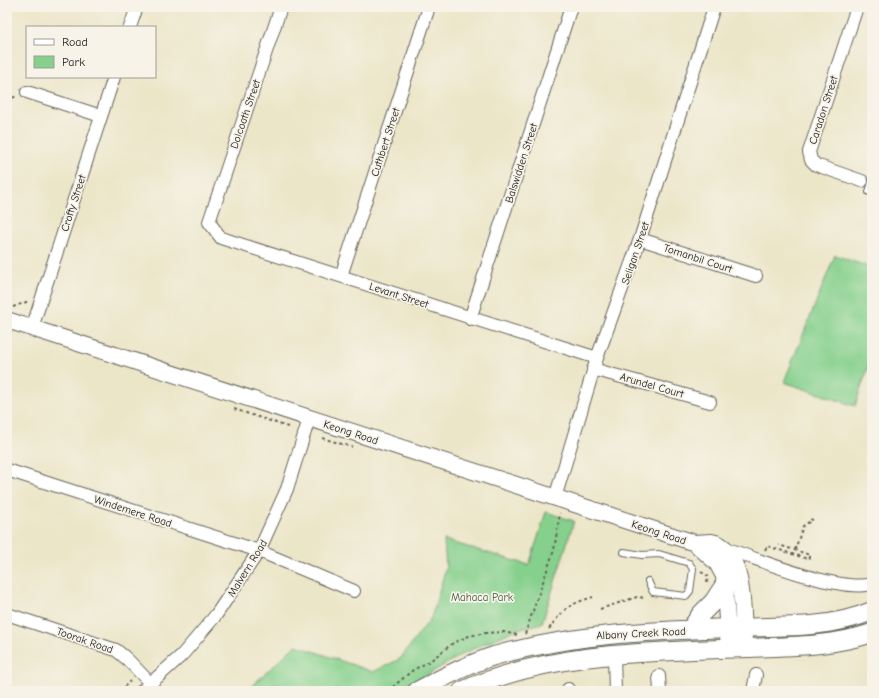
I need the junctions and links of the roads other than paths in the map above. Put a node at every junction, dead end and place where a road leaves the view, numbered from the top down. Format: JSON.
{"nodes":[{"id":1,"x":137,"y":7,"type":"edge"},
{"id":2,"x":282,"y":7,"type":"edge"},
{"id":3,"x":429,"y":7,"type":"edge"},
{"id":4,"x":571,"y":7,"type":"edge"},
{"id":5,"x":714,"y":7,"type":"edge"},
{"id":6,"x":857,"y":7,"type":"edge"},
{"id":7,"x":130,"y":26,"type":"edge"},
{"id":8,"x":114,"y":78,"type":"edge"},
{"id":9,"x":27,"y":92,"type":"dead end"},
{"id":10,"x":101,"y":116,"type":"junction"},
{"id":11,"x":869,"y":182,"type":"edge"},
{"id":12,"x":869,"y":192,"type":"dead end"},
{"id":13,"x":209,"y":222,"type":"joint"},
{"id":14,"x":640,"y":239,"type":"junction"},
{"id":15,"x":341,"y":276,"type":"junction"},
{"id":16,"x":756,"y":276,"type":"dead end"},
{"id":17,"x":470,"y":319,"type":"junction"},
{"id":18,"x":7,"y":320,"type":"edge"},
{"id":19,"x":32,"y":328,"type":"junction"},
{"id":20,"x":595,"y":363,"type":"junction"},
{"id":21,"x":710,"y":402,"type":"dead end"},
{"id":22,"x":310,"y":419,"type":"junction"},
{"id":23,"x":7,"y":470,"type":"edge"},
{"id":24,"x":556,"y":507,"type":"junction"},
{"id":25,"x":695,"y":543,"type":"junction"},
{"id":26,"x":719,"y":546,"type":"junction"},
{"id":27,"x":259,"y":552,"type":"junction"},
{"id":28,"x":624,"y":552,"type":"dead end"},
{"id":29,"x":764,"y":556,"type":"junction"},
{"id":30,"x":727,"y":572,"type":"junction"},
{"id":31,"x":648,"y":581,"type":"dead end"},
{"id":32,"x":872,"y":584,"type":"edge"},
{"id":33,"x":354,"y":591,"type":"dead end"},
{"id":34,"x":872,"y":611,"type":"edge"},
{"id":35,"x":7,"y":614,"type":"edge"},
{"id":36,"x":736,"y":628,"type":"junction"},
{"id":37,"x":690,"y":630,"type":"junction"},
{"id":38,"x":872,"y":633,"type":"edge"},
{"id":39,"x":737,"y":648,"type":"junction"},
{"id":40,"x":614,"y":654,"type":"junction"},
{"id":41,"x":467,"y":667,"type":"junction"},
{"id":42,"x":756,"y":675,"type":"dead end"},
{"id":43,"x":659,"y":676,"type":"dead end"},
{"id":44,"x":146,"y":688,"type":"edge"},
{"id":45,"x":469,"y":688,"type":"edge"},
{"id":46,"x":417,"y":691,"type":"edge"},
{"id":47,"x":615,"y":691,"type":"edge"},
{"id":48,"x":660,"y":691,"type":"edge"},
{"id":49,"x":753,"y":691,"type":"edge"}],
"edges":[{"from":1,"to":7,"type":"street"},
{"from":2,"to":13,"type":"street","name":"Dolcoath Street"},
{"from":3,"to":15,"type":"street","name":"Cuthbert Street"},
{"from":4,"to":17,"type":"street","name":"Balswidden Street"},
{"from":5,"to":14,"type":"street","name":"Seligan Street"},
{"from":6,"to":11,"type":"street","name":"Caradon Street"},
{"from":8,"to":10,"type":"street","name":"Crofty Street"},
{"from":9,"to":10,"type":"street"},
{"from":10,"to":19,"type":"street","name":"Crofty Street"},
{"from":11,"to":12,"type":"lane"},
{"from":13,"to":15,"type":"street","name":"Levant Street"},
{"from":14,"to":16,"type":"street","name":"Tomanbil Court"},
{"from":14,"to":20,"type":"street","name":"Seligan Street"},
{"from":15,"to":17,"type":"street","name":"Levant Street"},
{"from":17,"to":20,"type":"street","name":"Levant Street"},
{"from":18,"to":19,"type":"street","name":"Keong Road"},
{"from":19,"to":22,"type":"street","name":"Keong Road"},
{"from":20,"to":21,"type":"street","name":"Arundel Court"},
{"from":20,"to":24,"type":"street","name":"Seligan Street"},
{"from":22,"to":24,"type":"street","name":"Keong Road"},
{"from":22,"to":27,"type":"street","name":"Malvern Road"},
{"from":23,"to":27,"type":"street","name":"Windemere Road"},
{"from":24,"to":25,"type":"street","name":"Keong Road"},
{"from":25,"to":26,"type":"street","name":"Keong Road"},
{"from":25,"to":30,"type":"street","name":"Keong Road"},
{"from":26,"to":29,"type":"street","name":"Keong Road"},
{"from":26,"to":30,"type":"street"},
{"from":27,"to":33,"type":"street","name":"Windemere Road"},
{"from":27,"to":44,"type":"street","name":"Malvern Road"},
{"from":28,"to":31,"type":"lane"},
{"from":29,"to":30,"type":"street","name":"Keong Road"},
{"from":29,"to":32,"type":"street","name":"Keong Road"},
{"from":30,"to":36,"type":"street"},
{"from":30,"to":36,"type":"street"},
{"from":30,"to":37,"type":"main road"},
{"from":34,"to":36,"type":"main road","name":"Albany Creek Road"},
{"from":35,"to":44,"type":"street","name":"Toorak Road"},
{"from":36,"to":37,"type":"main road","name":"Albany Creek Road"},
{"from":36,"to":39,"type":"street"},
{"from":37,"to":41,"type":"main road","name":"Albany Creek Road"},
{"from":38,"to":39,"type":"main road","name":"Albany Creek Road"},
{"from":39,"to":40,"type":"main road","name":"Albany Creek Road"},
{"from":40,"to":45,"type":"main road","name":"Albany Creek Road"},
{"from":40,"to":47,"type":"street"},
{"from":41,"to":45,"type":"main road"},
{"from":41,"to":46,"type":"main road","name":"Albany Creek Road"},
{"from":42,"to":49,"type":"street"},
{"from":43,"to":48,"type":"street"}]}
